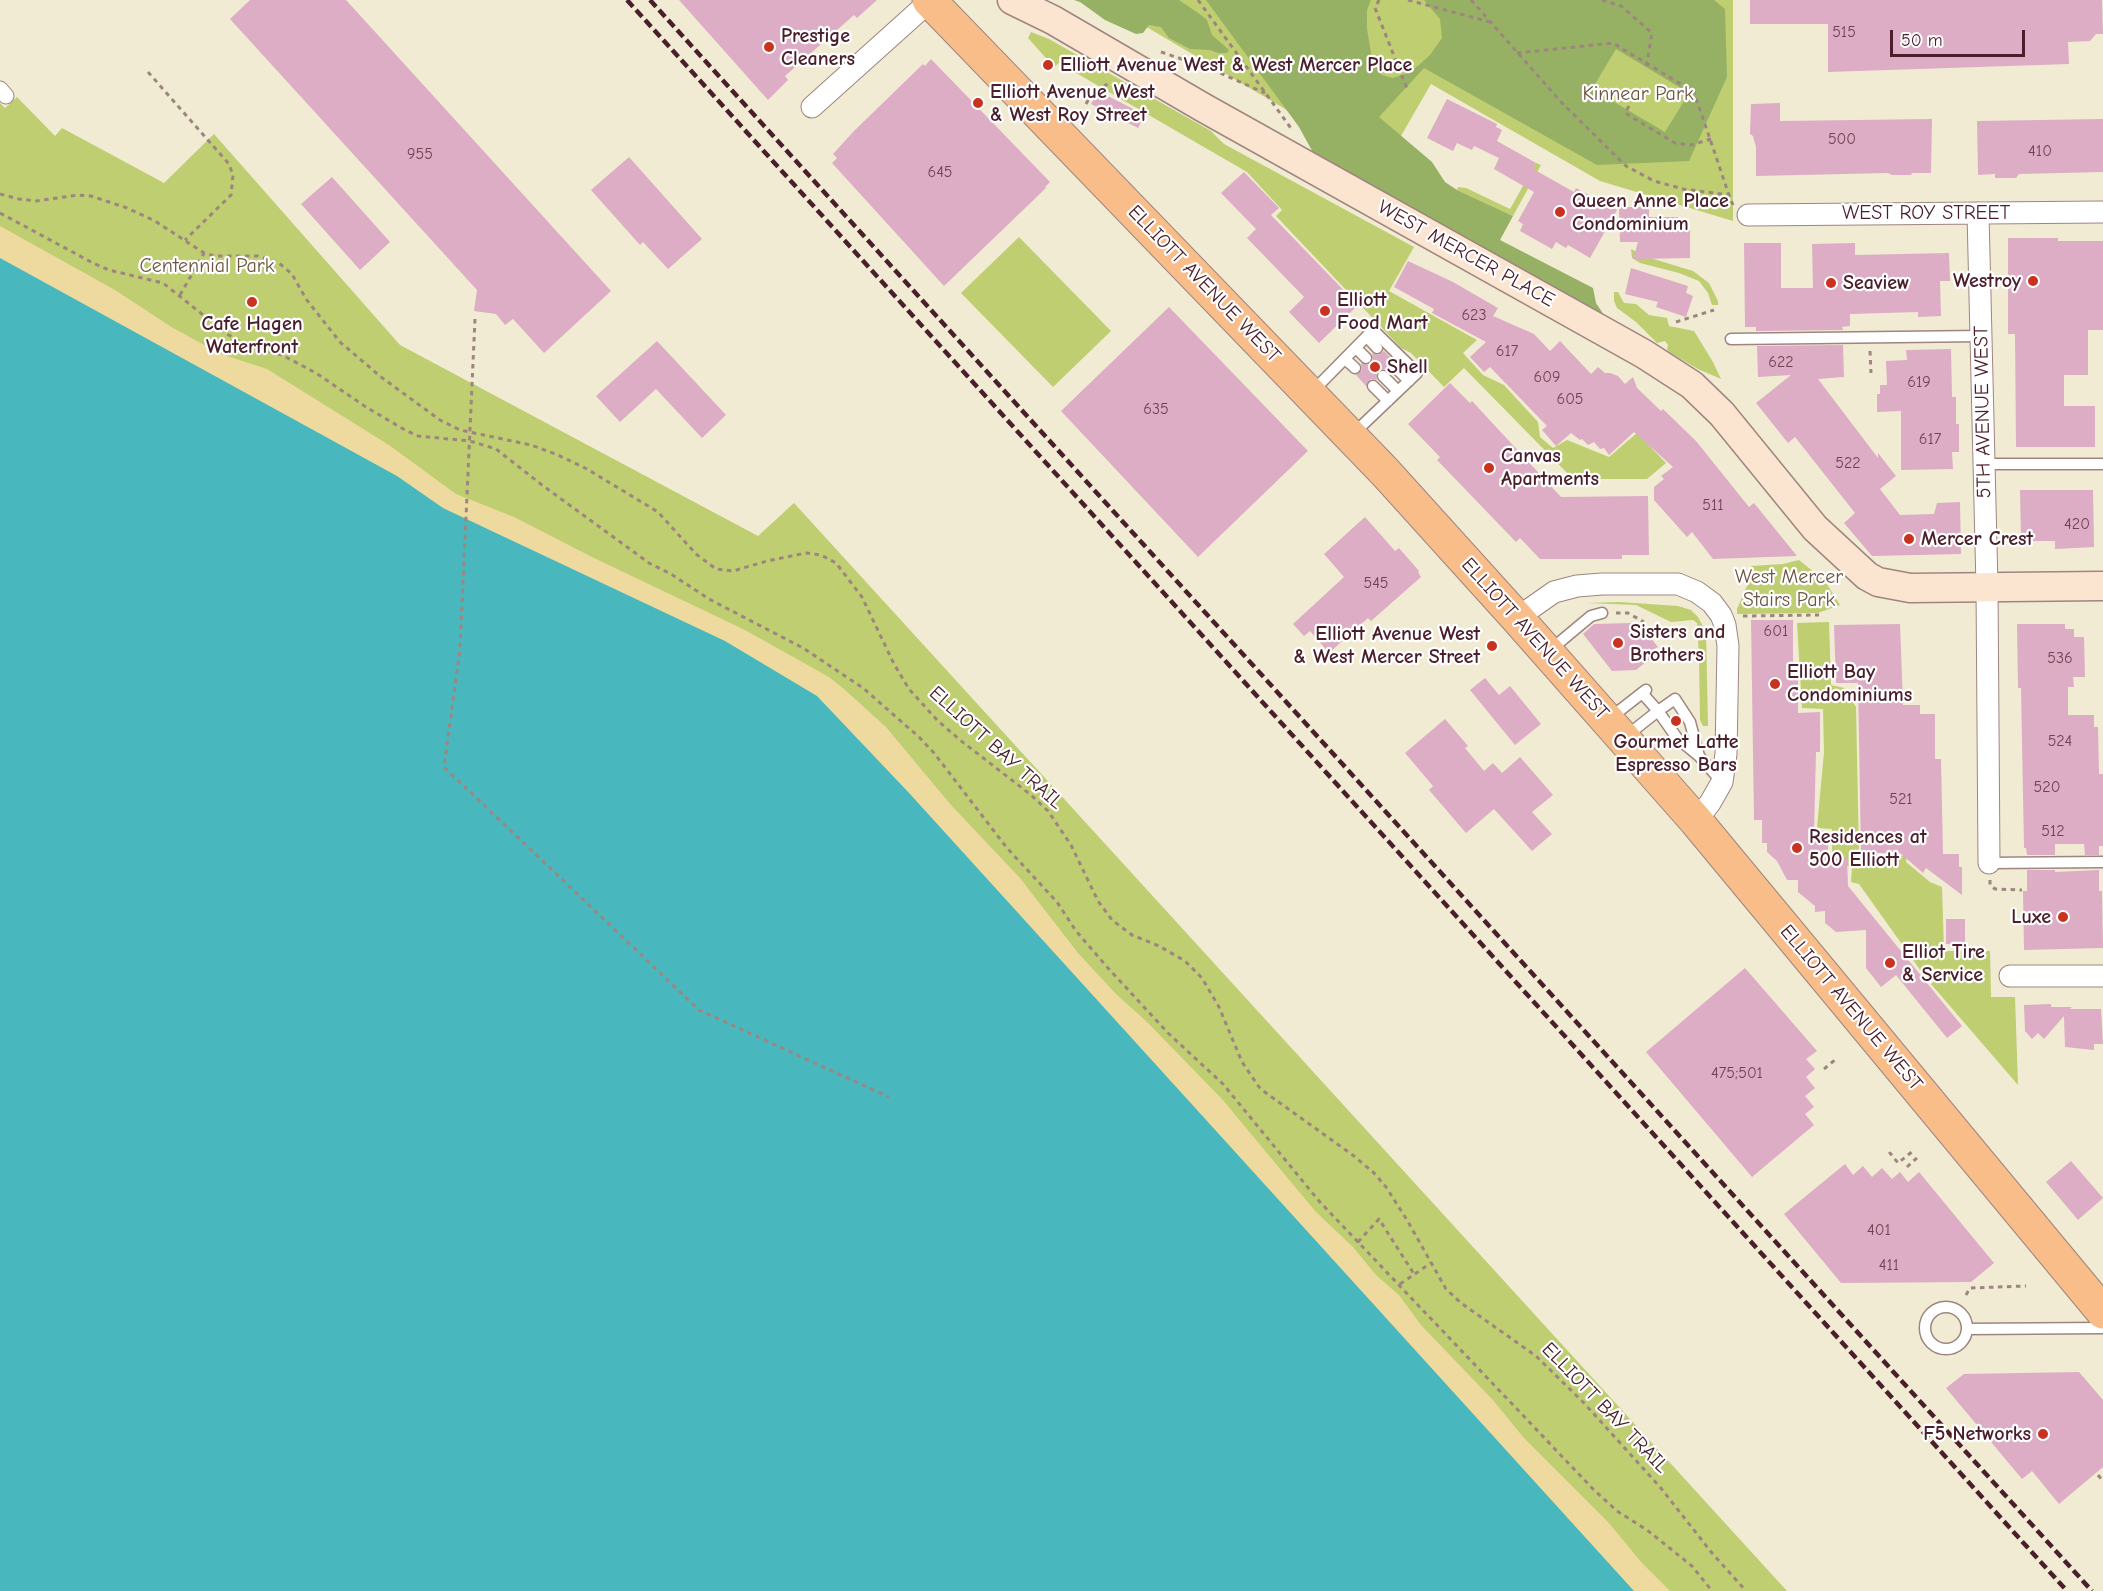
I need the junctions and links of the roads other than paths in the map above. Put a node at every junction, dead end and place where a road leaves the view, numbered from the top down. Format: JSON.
{"nodes":[{"id":1,"x":931,"y":0,"type":"edge"},
{"id":2,"x":1012,"y":0,"type":"edge"},
{"id":3,"x":1022,"y":0,"type":"edge"},
{"id":4,"x":1053,"y":20,"type":"junction"},
{"id":5,"x":812,"y":107,"type":"dead end"},
{"id":6,"x":2103,"y":212,"type":"edge"},
{"id":7,"x":1978,"y":213,"type":"junction"},
{"id":8,"x":1748,"y":214,"type":"road end"},
{"id":9,"x":1981,"y":336,"type":"junction"},
{"id":10,"x":1367,"y":337,"type":"junction"},
{"id":11,"x":1731,"y":339,"type":"dead end"},
{"id":12,"x":1356,"y":348,"type":"junction"},
{"id":13,"x":1377,"y":348,"type":"dead end"},
{"id":14,"x":1366,"y":358,"type":"dead end"},
{"id":15,"x":1345,"y":359,"type":"junction"},
{"id":16,"x":1394,"y":366,"type":"dead end"},
{"id":17,"x":1355,"y":368,"type":"dead end"},
{"id":18,"x":1383,"y":376,"type":"dead end"},
{"id":19,"x":1409,"y":381,"type":"junction"},
{"id":20,"x":1373,"y":386,"type":"dead end"},
{"id":21,"x":1398,"y":392,"type":"junction"},
{"id":22,"x":1310,"y":394,"type":"junction"},
{"id":23,"x":1388,"y":401,"type":"junction"},
{"id":24,"x":1351,"y":437,"type":"junction"},
{"id":25,"x":1984,"y":464,"type":"junction"},
{"id":26,"x":2103,"y":464,"type":"edge"},
{"id":27,"x":2103,"y":586,"type":"edge"},
{"id":28,"x":1987,"y":587,"type":"junction"},
{"id":29,"x":1602,"y":613,"type":"road end"},
{"id":30,"x":1517,"y":618,"type":"junction"},
{"id":31,"x":1548,"y":652,"type":"junction"},
{"id":32,"x":1658,"y":711,"type":"junction"},
{"id":33,"x":1615,"y":729,"type":"junction"},
{"id":34,"x":1699,"y":756,"type":"junction"},
{"id":35,"x":1722,"y":782,"type":"junction"},
{"id":36,"x":1696,"y":821,"type":"junction"},
{"id":37,"x":2103,"y":862,"type":"edge"},
{"id":38,"x":1990,"y":869,"type":"joint"},
{"id":39,"x":2010,"y":976,"type":"dead end"},
{"id":40,"x":2103,"y":976,"type":"edge"},
{"id":41,"x":2101,"y":1310,"type":"edge"},
{"id":42,"x":1967,"y":1329,"type":"dead end"}],
"edges":[{"from":1,"to":5,"type":"street"},
{"from":1,"to":22,"type":"main road","name":"ELLIOTT AVENUE WEST"},
{"from":2,"to":4,"type":"main road","name":"WEST MERCER PLACE"},
{"from":3,"to":4,"type":"main road"},
{"from":4,"to":28,"type":"main road","name":"WEST MERCER PLACE"},
{"from":6,"to":7,"type":"street","name":"WEST ROY STREET"},
{"from":7,"to":8,"type":"street","name":"WEST ROY STREET"},
{"from":7,"to":9,"type":"street","name":"5TH AVENUE WEST"},
{"from":9,"to":11,"type":"lane"},
{"from":9,"to":25,"type":"street","name":"5TH AVENUE WEST"},
{"from":10,"to":12,"type":"lane"},
{"from":10,"to":13,"type":"lane"},
{"from":10,"to":19,"type":"lane"},
{"from":12,"to":14,"type":"lane"},
{"from":12,"to":15,"type":"lane"},
{"from":15,"to":17,"type":"lane"},
{"from":15,"to":22,"type":"lane"},
{"from":16,"to":19,"type":"lane"},
{"from":18,"to":21,"type":"lane"},
{"from":19,"to":21,"type":"lane"},
{"from":20,"to":23,"type":"lane"},
{"from":21,"to":23,"type":"lane"},
{"from":22,"to":24,"type":"main road","name":"ELLIOTT AVENUE WEST"},
{"from":23,"to":24,"type":"lane"},
{"from":24,"to":30,"type":"main road","name":"ELLIOTT AVENUE WEST"},
{"from":25,"to":26,"type":"lane"},
{"from":25,"to":28,"type":"street","name":"5TH AVENUE WEST"},
{"from":27,"to":28,"type":"main road"},
{"from":28,"to":38,"type":"street","name":"5TH AVENUE WEST"},
{"from":29,"to":31,"type":"lane"},
{"from":30,"to":31,"type":"main road","name":"ELLIOTT AVENUE WEST"},
{"from":30,"to":35,"type":"street"},
{"from":31,"to":33,"type":"main road","name":"ELLIOTT AVENUE WEST"},
{"from":32,"to":33,"type":"lane"},
{"from":32,"to":33,"type":"lane"},
{"from":32,"to":34,"type":"lane"},
{"from":32,"to":34,"type":"lane"},
{"from":33,"to":36,"type":"main road","name":"ELLIOTT AVENUE WEST"},
{"from":34,"to":35,"type":"lane"},
{"from":35,"to":36,"type":"street"},
{"from":36,"to":41,"type":"main road","name":"ELLIOTT AVENUE WEST"},
{"from":37,"to":38,"type":"lane"},
{"from":39,"to":40,"type":"street"},
{"from":41,"to":42,"type":"lane"}]}
